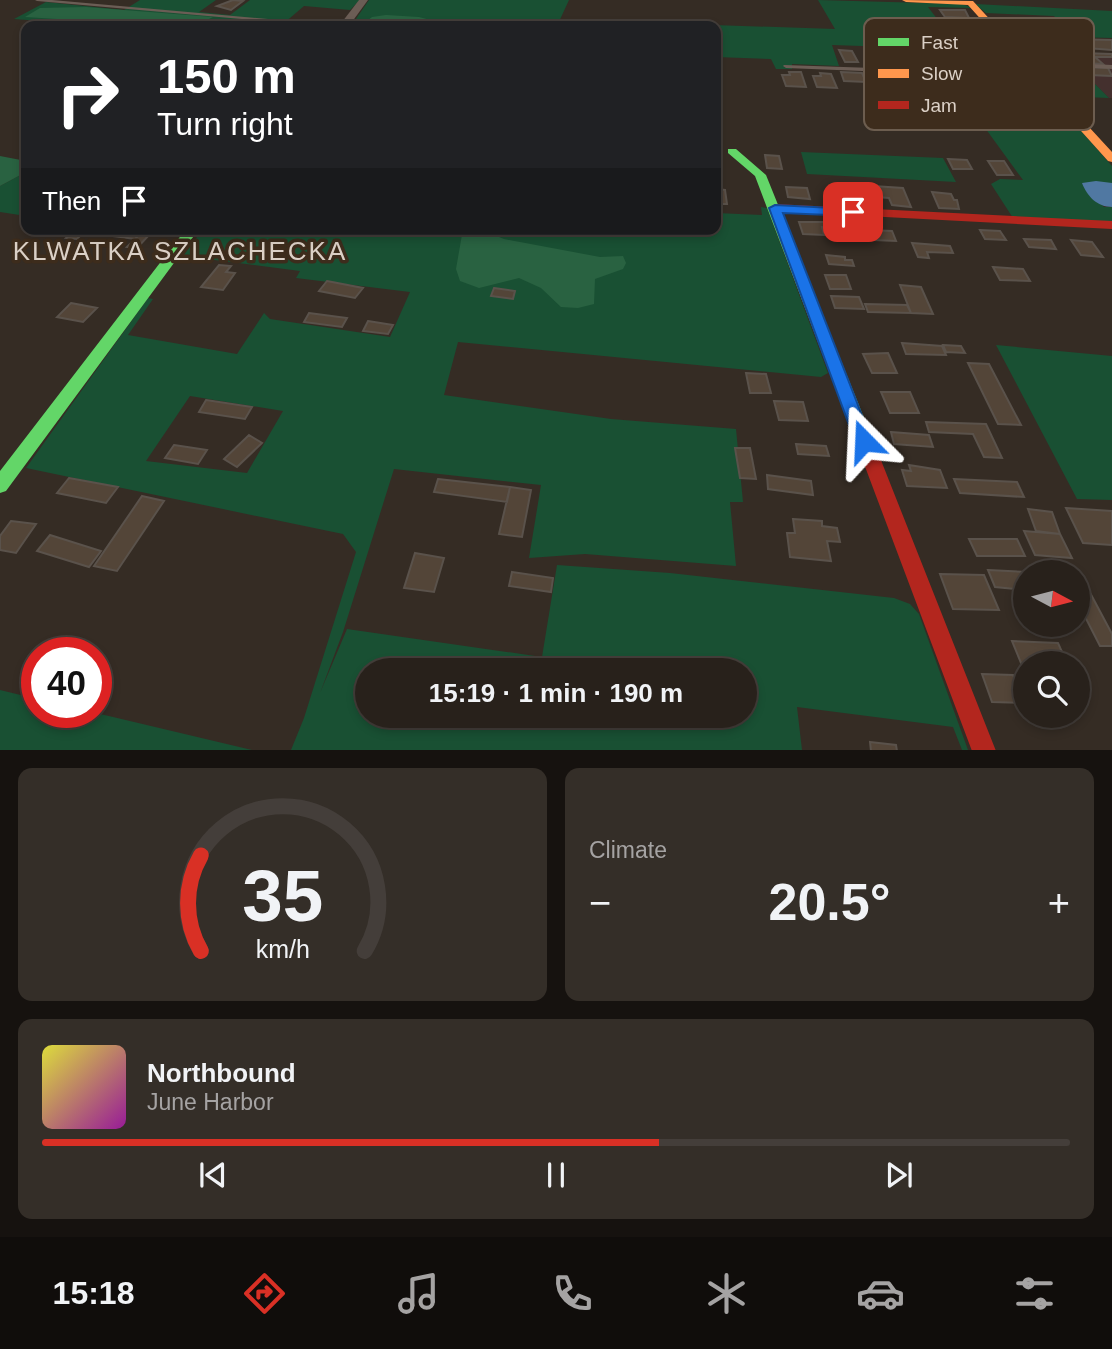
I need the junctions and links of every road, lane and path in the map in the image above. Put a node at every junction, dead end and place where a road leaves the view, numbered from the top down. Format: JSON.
{"nodes":[{"id":1,"x":37,"y":0,"type":"edge"},
{"id":2,"x":364,"y":0,"type":"edge"},
{"id":3,"x":906,"y":0,"type":"edge"},
{"id":4,"x":984,"y":18,"type":"edge"},
{"id":5,"x":278,"y":21,"type":"edge"},
{"id":6,"x":348,"y":21,"type":"edge"},
{"id":7,"x":786,"y":66,"type":"dead end"},
{"id":8,"x":1094,"y":67,"type":"edge"},
{"id":9,"x":1112,"y":67,"type":"edge"},
{"id":10,"x":864,"y":69,"type":"edge"},
{"id":11,"x":1086,"y":130,"type":"edge"},
{"id":12,"x":732,"y":151,"type":"dead end"},
{"id":13,"x":1112,"y":159,"type":"edge"},
{"id":14,"x":775,"y":208,"type":"junction"},
{"id":15,"x":1112,"y":225,"type":"edge"},
{"id":16,"x":188,"y":235,"type":"edge"},
{"id":17,"x":0,"y":485,"type":"edge"},
{"id":18,"x":984,"y":750,"type":"edge"}],
"edges":[{"from":1,"to":5,"type":"lane"},
{"from":2,"to":6,"type":"street"},
{"from":3,"to":4,"type":"street"},
{"from":7,"to":10,"type":"lane"},
{"from":8,"to":9,"type":"lane"},
{"from":11,"to":13,"type":"street"},
{"from":12,"to":14,"type":"street"},
{"from":14,"to":15,"type":"street"},
{"from":14,"to":18,"type":"street"},
{"from":16,"to":17,"type":"street"}]}
